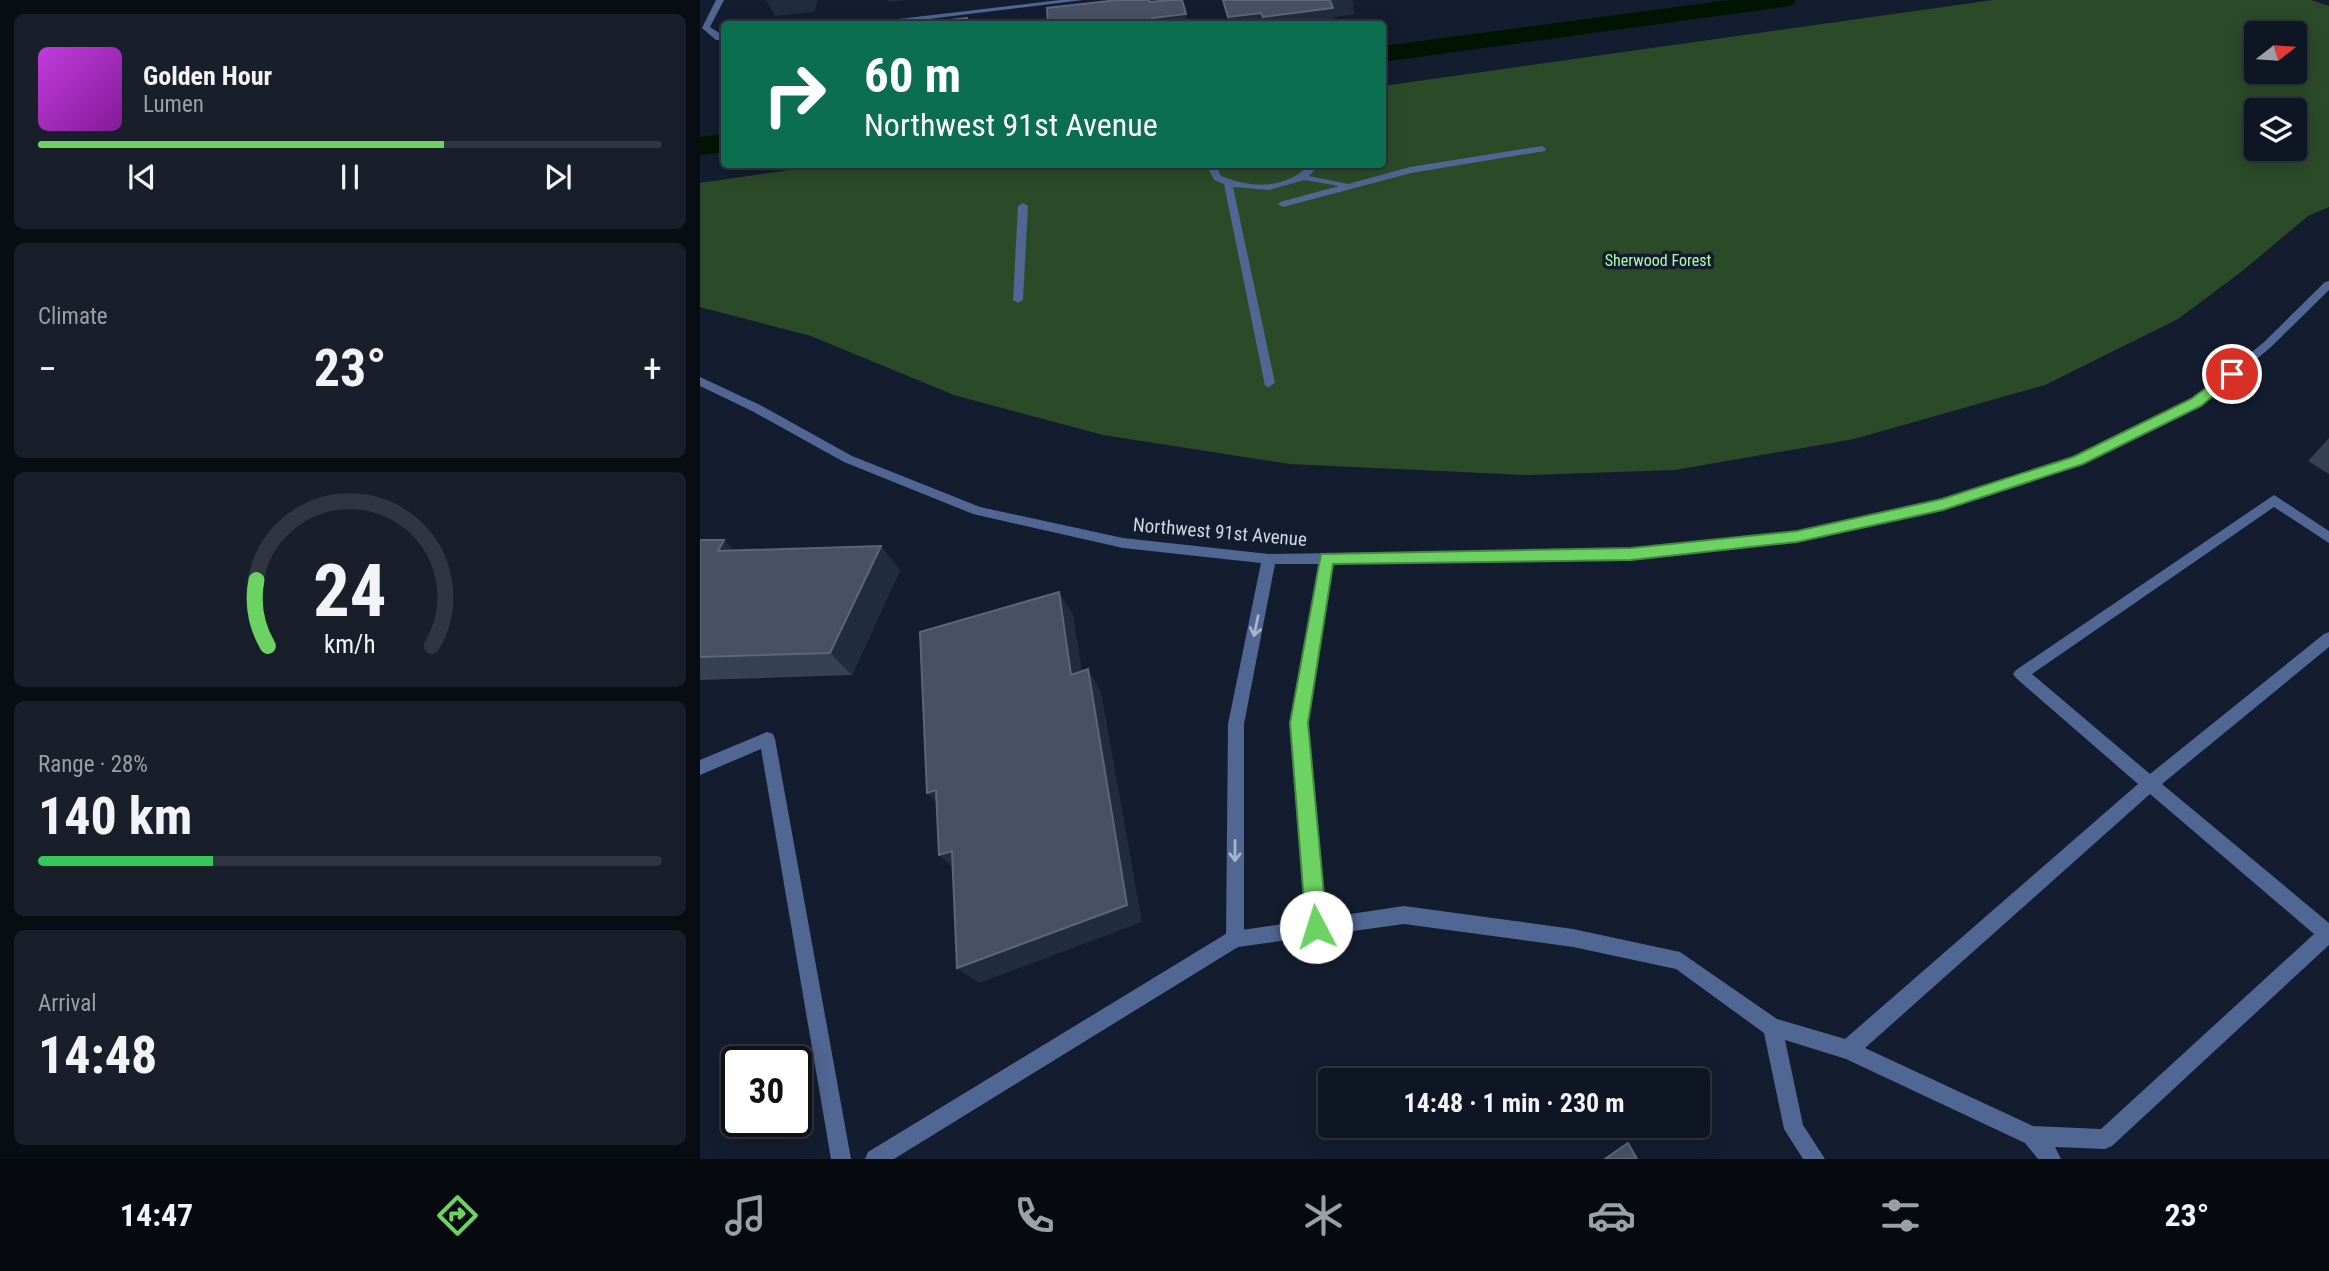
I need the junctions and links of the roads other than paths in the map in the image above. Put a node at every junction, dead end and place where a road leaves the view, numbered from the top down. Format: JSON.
{"nodes":[{"id":1,"x":720,"y":0,"type":"edge"},
{"id":2,"x":1079,"y":0,"type":"edge"},
{"id":3,"x":1015,"y":4,"type":"edge"},
{"id":4,"x":894,"y":21,"type":"edge"},
{"id":5,"x":721,"y":37,"type":"edge"},
{"id":6,"x":1542,"y":149,"type":"dead end"},
{"id":7,"x":1212,"y":168,"type":"edge"},
{"id":8,"x":1311,"y":168,"type":"edge"},
{"id":9,"x":1301,"y":177,"type":"junction"},
{"id":10,"x":1228,"y":183,"type":"junction"},
{"id":11,"x":1353,"y":185,"type":"junction"},
{"id":12,"x":1283,"y":204,"type":"junction"},
{"id":13,"x":1023,"y":206,"type":"dead end"},
{"id":14,"x":1283,"y":215,"type":"dead end"},
{"id":15,"x":2329,"y":284,"type":"edge"},
{"id":16,"x":1017,"y":300,"type":"dead end"},
{"id":17,"x":700,"y":380,"type":"edge"},
{"id":18,"x":1269,"y":383,"type":"dead end"},
{"id":19,"x":2329,"y":538,"type":"edge"},
{"id":20,"x":1269,"y":559,"type":"junction"},
{"id":21,"x":1326,"y":559,"type":"junction"},
{"id":22,"x":2329,"y":638,"type":"edge"},
{"id":23,"x":700,"y":768,"type":"edge"},
{"id":24,"x":2151,"y":783,"type":"junction"},
{"id":25,"x":1316,"y":927,"type":"junction"},
{"id":26,"x":2329,"y":934,"type":"edge"},
{"id":27,"x":1235,"y":938,"type":"junction"},
{"id":28,"x":1772,"y":1027,"type":"junction"},
{"id":29,"x":1848,"y":1050,"type":"junction"},
{"id":30,"x":2032,"y":1136,"type":"junction"},
{"id":31,"x":841,"y":1159,"type":"edge"},
{"id":32,"x":875,"y":1159,"type":"edge"},
{"id":33,"x":1815,"y":1159,"type":"edge"},
{"id":34,"x":2051,"y":1159,"type":"edge"}],
"edges":[{"from":1,"to":5,"type":"street"},
{"from":2,"to":3,"type":"street"},
{"from":3,"to":4,"type":"street"},
{"from":6,"to":11,"type":"street"},
{"from":7,"to":10,"type":"street"},
{"from":8,"to":9,"type":"street"},
{"from":9,"to":10,"type":"street"},
{"from":9,"to":11,"type":"street"},
{"from":9,"to":12,"type":"street"},
{"from":10,"to":18,"type":"street"},
{"from":11,"to":12,"type":"street"},
{"from":12,"to":14,"type":"street"},
{"from":13,"to":16,"type":"street"},
{"from":15,"to":21,"type":"street","name":"Northwest 91st Avenue"},
{"from":17,"to":20,"type":"street","name":"Northwest 91st Avenue"},
{"from":19,"to":24,"type":"street"},
{"from":20,"to":21,"type":"street","name":"Northwest 91st Avenue"},
{"from":20,"to":27,"type":"street","one_way":true},
{"from":21,"to":25,"type":"street"},
{"from":22,"to":24,"type":"street"},
{"from":23,"to":31,"type":"street"},
{"from":24,"to":26,"type":"street"},
{"from":24,"to":29,"type":"street"},
{"from":25,"to":27,"type":"street"},
{"from":25,"to":28,"type":"street"},
{"from":26,"to":30,"type":"street"},
{"from":27,"to":32,"type":"street"},
{"from":28,"to":29,"type":"street"},
{"from":28,"to":33,"type":"street"},
{"from":29,"to":30,"type":"street"},
{"from":30,"to":34,"type":"street"}]}
